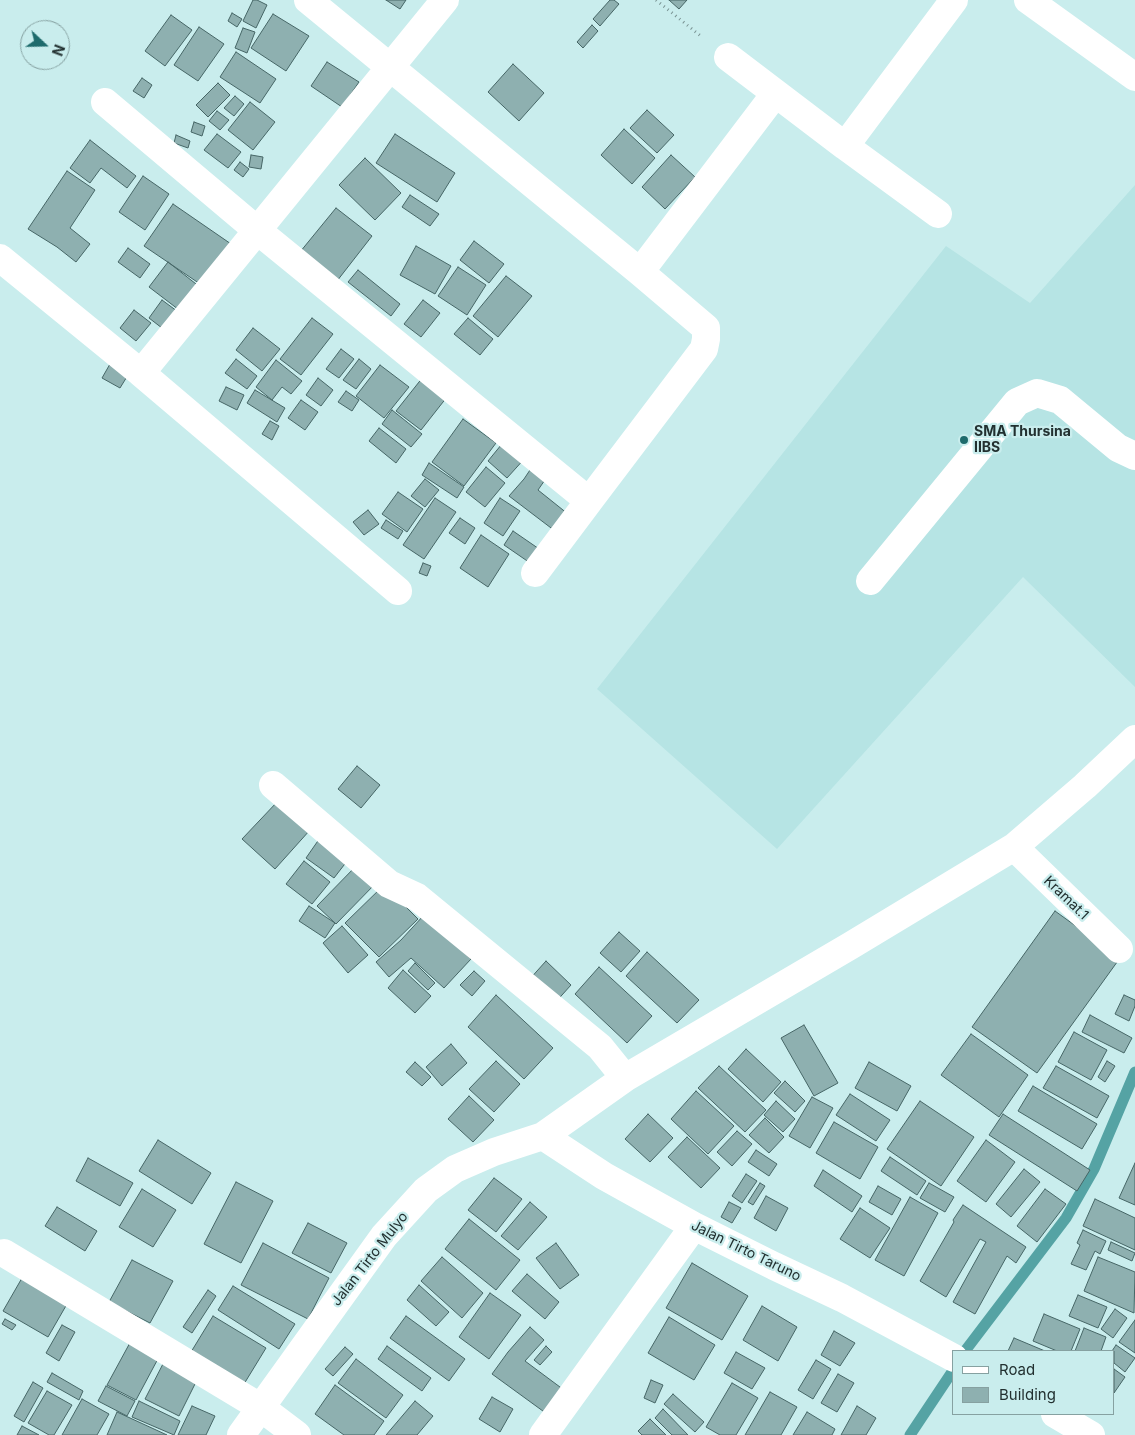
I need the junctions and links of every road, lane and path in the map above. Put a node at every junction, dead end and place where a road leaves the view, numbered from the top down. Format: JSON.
{"nodes":[{"id":1,"x":308,"y":0,"type":"edge"},
{"id":2,"x":445,"y":0,"type":"edge"},
{"id":3,"x":656,"y":0,"type":"edge"},
{"id":4,"x":954,"y":0,"type":"edge"},
{"id":5,"x":1028,"y":0,"type":"edge"},
{"id":6,"x":728,"y":57,"type":"joint"},
{"id":7,"x":391,"y":68,"type":"junction"},
{"id":8,"x":1135,"y":77,"type":"edge"},
{"id":9,"x":775,"y":94,"type":"junction"},
{"id":10,"x":105,"y":102,"type":"dead end"},
{"id":11,"x":845,"y":146,"type":"junction"},
{"id":12,"x":938,"y":214,"type":"dead end"},
{"id":13,"x":258,"y":231,"type":"junction"},
{"id":14,"x":0,"y":258,"type":"edge"},
{"id":15,"x":640,"y":272,"type":"junction"},
{"id":16,"x":141,"y":373,"type":"junction"},
{"id":17,"x":1135,"y":456,"type":"edge"},
{"id":18,"x":589,"y":501,"type":"junction"},
{"id":19,"x":535,"y":573,"type":"dead end"},
{"id":20,"x":870,"y":581,"type":"dead end"},
{"id":21,"x":398,"y":591,"type":"dead end"},
{"id":22,"x":1135,"y":739,"type":"edge"},
{"id":23,"x":273,"y":785,"type":"dead end"},
{"id":24,"x":1014,"y":847,"type":"junction"},
{"id":25,"x":1119,"y":949,"type":"dead end"},
{"id":26,"x":625,"y":1078,"type":"junction"},
{"id":27,"x":543,"y":1136,"type":"junction"},
{"id":28,"x":694,"y":1226,"type":"junction"},
{"id":29,"x":4,"y":1253,"type":"dead end"},
{"id":30,"x":948,"y":1355,"type":"edge"},
{"id":31,"x":260,"y":1407,"type":"junction"},
{"id":32,"x":1057,"y":1415,"type":"edge"},
{"id":33,"x":241,"y":1435,"type":"edge"},
{"id":34,"x":297,"y":1435,"type":"edge"},
{"id":35,"x":543,"y":1435,"type":"edge"},
{"id":36,"x":1092,"y":1435,"type":"edge"}],
"edges":[{"from":1,"to":7,"type":"street"},
{"from":2,"to":7,"type":"street"},
{"from":3,"to":6,"type":"path"},
{"from":4,"to":11,"type":"street"},
{"from":5,"to":8,"type":"street"},
{"from":6,"to":9,"type":"street"},
{"from":7,"to":13,"type":"street"},
{"from":7,"to":15,"type":"street"},
{"from":9,"to":11,"type":"street"},
{"from":9,"to":15,"type":"street"},
{"from":10,"to":13,"type":"street"},
{"from":11,"to":12,"type":"street"},
{"from":13,"to":16,"type":"street"},
{"from":13,"to":18,"type":"street"},
{"from":14,"to":16,"type":"street"},
{"from":15,"to":18,"type":"street"},
{"from":16,"to":21,"type":"street"},
{"from":17,"to":20,"type":"street"},
{"from":18,"to":19,"type":"street"},
{"from":22,"to":24,"type":"street","name":"Jalan Tirto Mulyo"},
{"from":23,"to":26,"type":"street"},
{"from":24,"to":25,"type":"street","name":"Kramat.1"},
{"from":24,"to":26,"type":"street","name":"Jalan Tirto Mulyo"},
{"from":26,"to":27,"type":"street","name":"Jalan Tirto Mulyo"},
{"from":27,"to":28,"type":"street","name":"Jalan Tirto Taruno"},
{"from":27,"to":31,"type":"street","name":"Jalan Tirto Mulyo"},
{"from":28,"to":30,"type":"street","name":"Jalan Tirto Taruno"},
{"from":28,"to":35,"type":"street"},
{"from":29,"to":31,"type":"street"},
{"from":31,"to":33,"type":"street","name":"Jalan Tirto Mulyo"},
{"from":31,"to":34,"type":"street"},
{"from":32,"to":36,"type":"street"}]}
